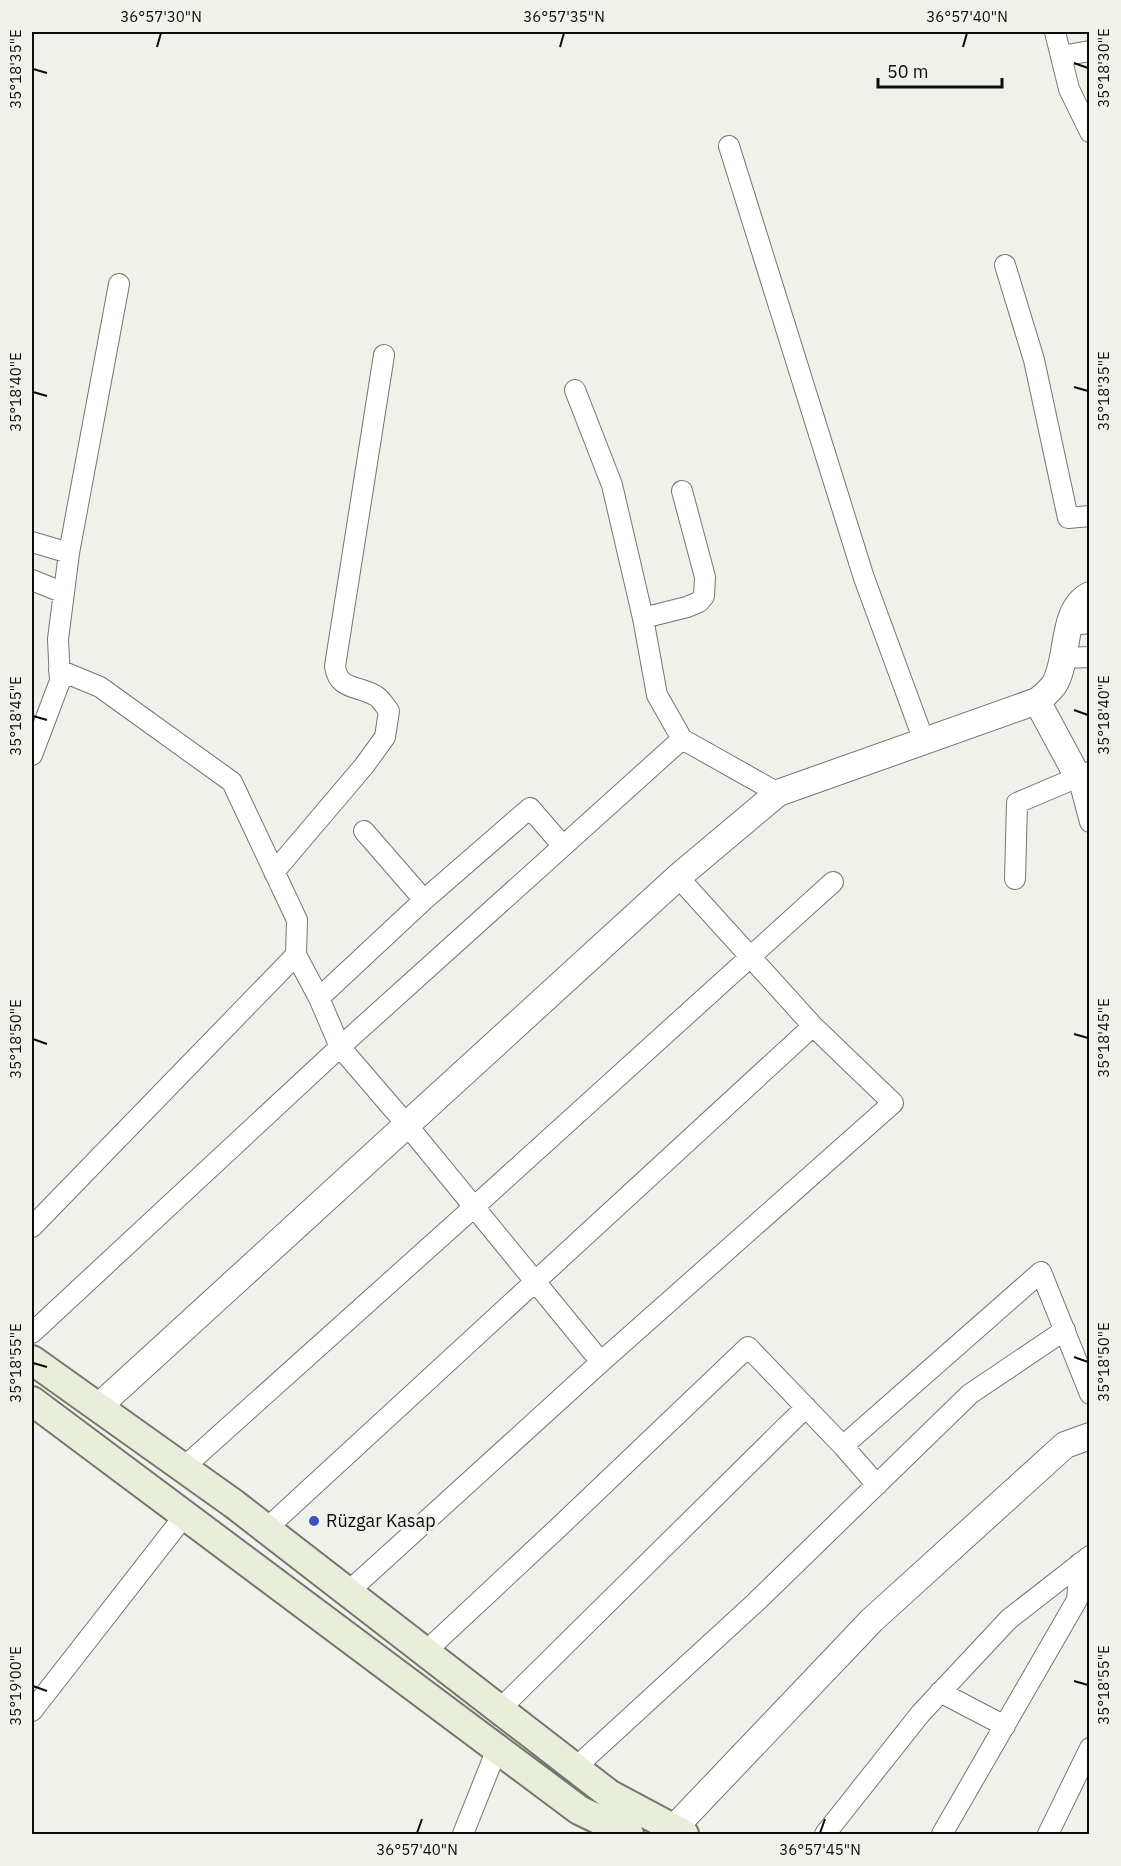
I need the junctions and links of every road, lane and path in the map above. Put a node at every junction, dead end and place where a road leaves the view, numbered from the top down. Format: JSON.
{"nodes":[{"id":1,"x":1055,"y":32,"type":"edge"},
{"id":2,"x":1089,"y":51,"type":"edge"},
{"id":3,"x":1061,"y":56,"type":"junction"},
{"id":4,"x":1089,"y":132,"type":"edge"},
{"id":5,"x":729,"y":146,"type":"dead end"},
{"id":6,"x":1005,"y":265,"type":"dead end"},
{"id":7,"x":119,"y":284,"type":"dead end"},
{"id":8,"x":384,"y":354,"type":"dead end"},
{"id":9,"x":576,"y":390,"type":"dead end"},
{"id":10,"x":682,"y":491,"type":"dead end"},
{"id":11,"x":1089,"y":516,"type":"edge"},
{"id":12,"x":32,"y":542,"type":"edge"},
{"id":13,"x":69,"y":553,"type":"junction"},
{"id":14,"x":32,"y":580,"type":"edge"},
{"id":15,"x":64,"y":593,"type":"junction"},
{"id":16,"x":1089,"y":595,"type":"edge"},
{"id":17,"x":643,"y":618,"type":"junction"},
{"id":18,"x":1080,"y":624,"type":"edge"},
{"id":19,"x":1089,"y":657,"type":"edge"},
{"id":20,"x":1063,"y":658,"type":"junction"},
{"id":21,"x":59,"y":670,"type":"junction"},
{"id":22,"x":1037,"y":701,"type":"junction"},
{"id":23,"x":682,"y":739,"type":"junction"},
{"id":24,"x":924,"y":741,"type":"junction"},
{"id":25,"x":32,"y":754,"type":"edge"},
{"id":26,"x":1084,"y":776,"type":"edge"},
{"id":27,"x":778,"y":794,"type":"junction"},
{"id":28,"x":1089,"y":822,"type":"edge"},
{"id":29,"x":364,"y":831,"type":"dead end"},
{"id":30,"x":562,"y":845,"type":"junction"},
{"id":31,"x":274,"y":872,"type":"junction"},
{"id":32,"x":678,"y":877,"type":"junction"},
{"id":33,"x":1015,"y":879,"type":"dead end"},
{"id":34,"x":833,"y":882,"type":"dead end"},
{"id":35,"x":424,"y":900,"type":"junction"},
{"id":36,"x":296,"y":955,"type":"junction"},
{"id":37,"x":750,"y":955,"type":"junction"},
{"id":38,"x":319,"y":998,"type":"junction"},
{"id":39,"x":813,"y":1026,"type":"junction"},
{"id":40,"x":340,"y":1047,"type":"junction"},
{"id":41,"x":407,"y":1125,"type":"junction"},
{"id":42,"x":474,"y":1207,"type":"junction"},
{"id":43,"x":32,"y":1227,"type":"edge"},
{"id":44,"x":535,"y":1281,"type":"junction"},
{"id":45,"x":1065,"y":1330,"type":"junction"},
{"id":46,"x":32,"y":1333,"type":"edge"},
{"id":47,"x":32,"y":1360,"type":"edge"},
{"id":48,"x":601,"y":1362,"type":"junction"},
{"id":49,"x":1089,"y":1394,"type":"edge"},
{"id":50,"x":32,"y":1401,"type":"edge"},
{"id":51,"x":98,"y":1407,"type":"junction"},
{"id":52,"x":806,"y":1407,"type":"junction"},
{"id":53,"x":1089,"y":1436,"type":"edge"},
{"id":54,"x":843,"y":1446,"type":"junction"},
{"id":55,"x":183,"y":1468,"type":"junction"},
{"id":56,"x":877,"y":1485,"type":"junction"},
{"id":57,"x":185,"y":1515,"type":"junction"},
{"id":58,"x":266,"y":1529,"type":"junction"},
{"id":59,"x":1085,"y":1560,"type":"edge"},
{"id":60,"x":348,"y":1592,"type":"junction"},
{"id":61,"x":425,"y":1652,"type":"junction"},
{"id":62,"x":940,"y":1692,"type":"junction"},
{"id":63,"x":500,"y":1709,"type":"junction"},
{"id":64,"x":32,"y":1711,"type":"edge"},
{"id":65,"x":1005,"y":1726,"type":"junction"},
{"id":66,"x":1089,"y":1748,"type":"edge"},
{"id":67,"x":497,"y":1749,"type":"junction"},
{"id":68,"x":575,"y":1767,"type":"junction"},
{"id":69,"x":679,"y":1832,"type":"edge"},
{"id":70,"x":463,"y":1834,"type":"edge"},
{"id":71,"x":629,"y":1834,"type":"edge"},
{"id":72,"x":825,"y":1834,"type":"edge"},
{"id":73,"x":942,"y":1834,"type":"edge"},
{"id":74,"x":1048,"y":1834,"type":"edge"}],
"edges":[{"from":1,"to":3,"type":"street"},
{"from":2,"to":3,"type":"street"},
{"from":3,"to":4,"type":"street"},
{"from":5,"to":24,"type":"street"},
{"from":6,"to":11,"type":"street"},
{"from":7,"to":13,"type":"street"},
{"from":8,"to":31,"type":"street"},
{"from":9,"to":17,"type":"street"},
{"from":10,"to":17,"type":"street"},
{"from":12,"to":13,"type":"street"},
{"from":13,"to":15,"type":"street"},
{"from":14,"to":15,"type":"street"},
{"from":15,"to":21,"type":"street"},
{"from":16,"to":18,"type":"street"},
{"from":17,"to":23,"type":"street"},
{"from":18,"to":20,"type":"street"},
{"from":19,"to":20,"type":"street"},
{"from":20,"to":22,"type":"street"},
{"from":21,"to":25,"type":"street"},
{"from":21,"to":31,"type":"street"},
{"from":22,"to":24,"type":"street"},
{"from":22,"to":26,"type":"street"},
{"from":23,"to":27,"type":"street"},
{"from":23,"to":30,"type":"street"},
{"from":24,"to":27,"type":"street"},
{"from":26,"to":28,"type":"street"},
{"from":26,"to":33,"type":"street"},
{"from":27,"to":32,"type":"street"},
{"from":29,"to":35,"type":"street"},
{"from":30,"to":35,"type":"street"},
{"from":30,"to":40,"type":"street"},
{"from":31,"to":36,"type":"street"},
{"from":32,"to":37,"type":"street"},
{"from":32,"to":41,"type":"street"},
{"from":34,"to":37,"type":"street"},
{"from":35,"to":38,"type":"street"},
{"from":36,"to":38,"type":"street"},
{"from":36,"to":43,"type":"street"},
{"from":37,"to":39,"type":"street"},
{"from":37,"to":42,"type":"street"},
{"from":38,"to":40,"type":"street"},
{"from":39,"to":44,"type":"street"},
{"from":39,"to":48,"type":"street"},
{"from":40,"to":41,"type":"street"},
{"from":40,"to":46,"type":"street"},
{"from":41,"to":42,"type":"street"},
{"from":41,"to":51,"type":"street"},
{"from":42,"to":44,"type":"street"},
{"from":42,"to":55,"type":"street"},
{"from":44,"to":48,"type":"street"},
{"from":44,"to":58,"type":"street"},
{"from":45,"to":49,"type":"street"},
{"from":45,"to":54,"type":"street"},
{"from":45,"to":56,"type":"street"},
{"from":47,"to":51,"type":"main road"},
{"from":48,"to":60,"type":"street"},
{"from":50,"to":57,"type":"main road"},
{"from":51,"to":55,"type":"main road"},
{"from":52,"to":54,"type":"street"},
{"from":52,"to":61,"type":"street"},
{"from":52,"to":63,"type":"street"},
{"from":53,"to":69,"type":"street"},
{"from":54,"to":56,"type":"street"},
{"from":55,"to":58,"type":"main road"},
{"from":56,"to":68,"type":"street"},
{"from":57,"to":64,"type":"street"},
{"from":57,"to":67,"type":"main road"},
{"from":58,"to":60,"type":"main road"},
{"from":59,"to":62,"type":"street"},
{"from":59,"to":65,"type":"street"},
{"from":60,"to":61,"type":"main road"},
{"from":61,"to":63,"type":"main road"},
{"from":62,"to":65,"type":"street"},
{"from":62,"to":72,"type":"street"},
{"from":63,"to":68,"type":"main road"},
{"from":65,"to":73,"type":"street"},
{"from":66,"to":74,"type":"street"},
{"from":67,"to":70,"type":"street"},
{"from":67,"to":71,"type":"main road"},
{"from":68,"to":69,"type":"main road"}]}
